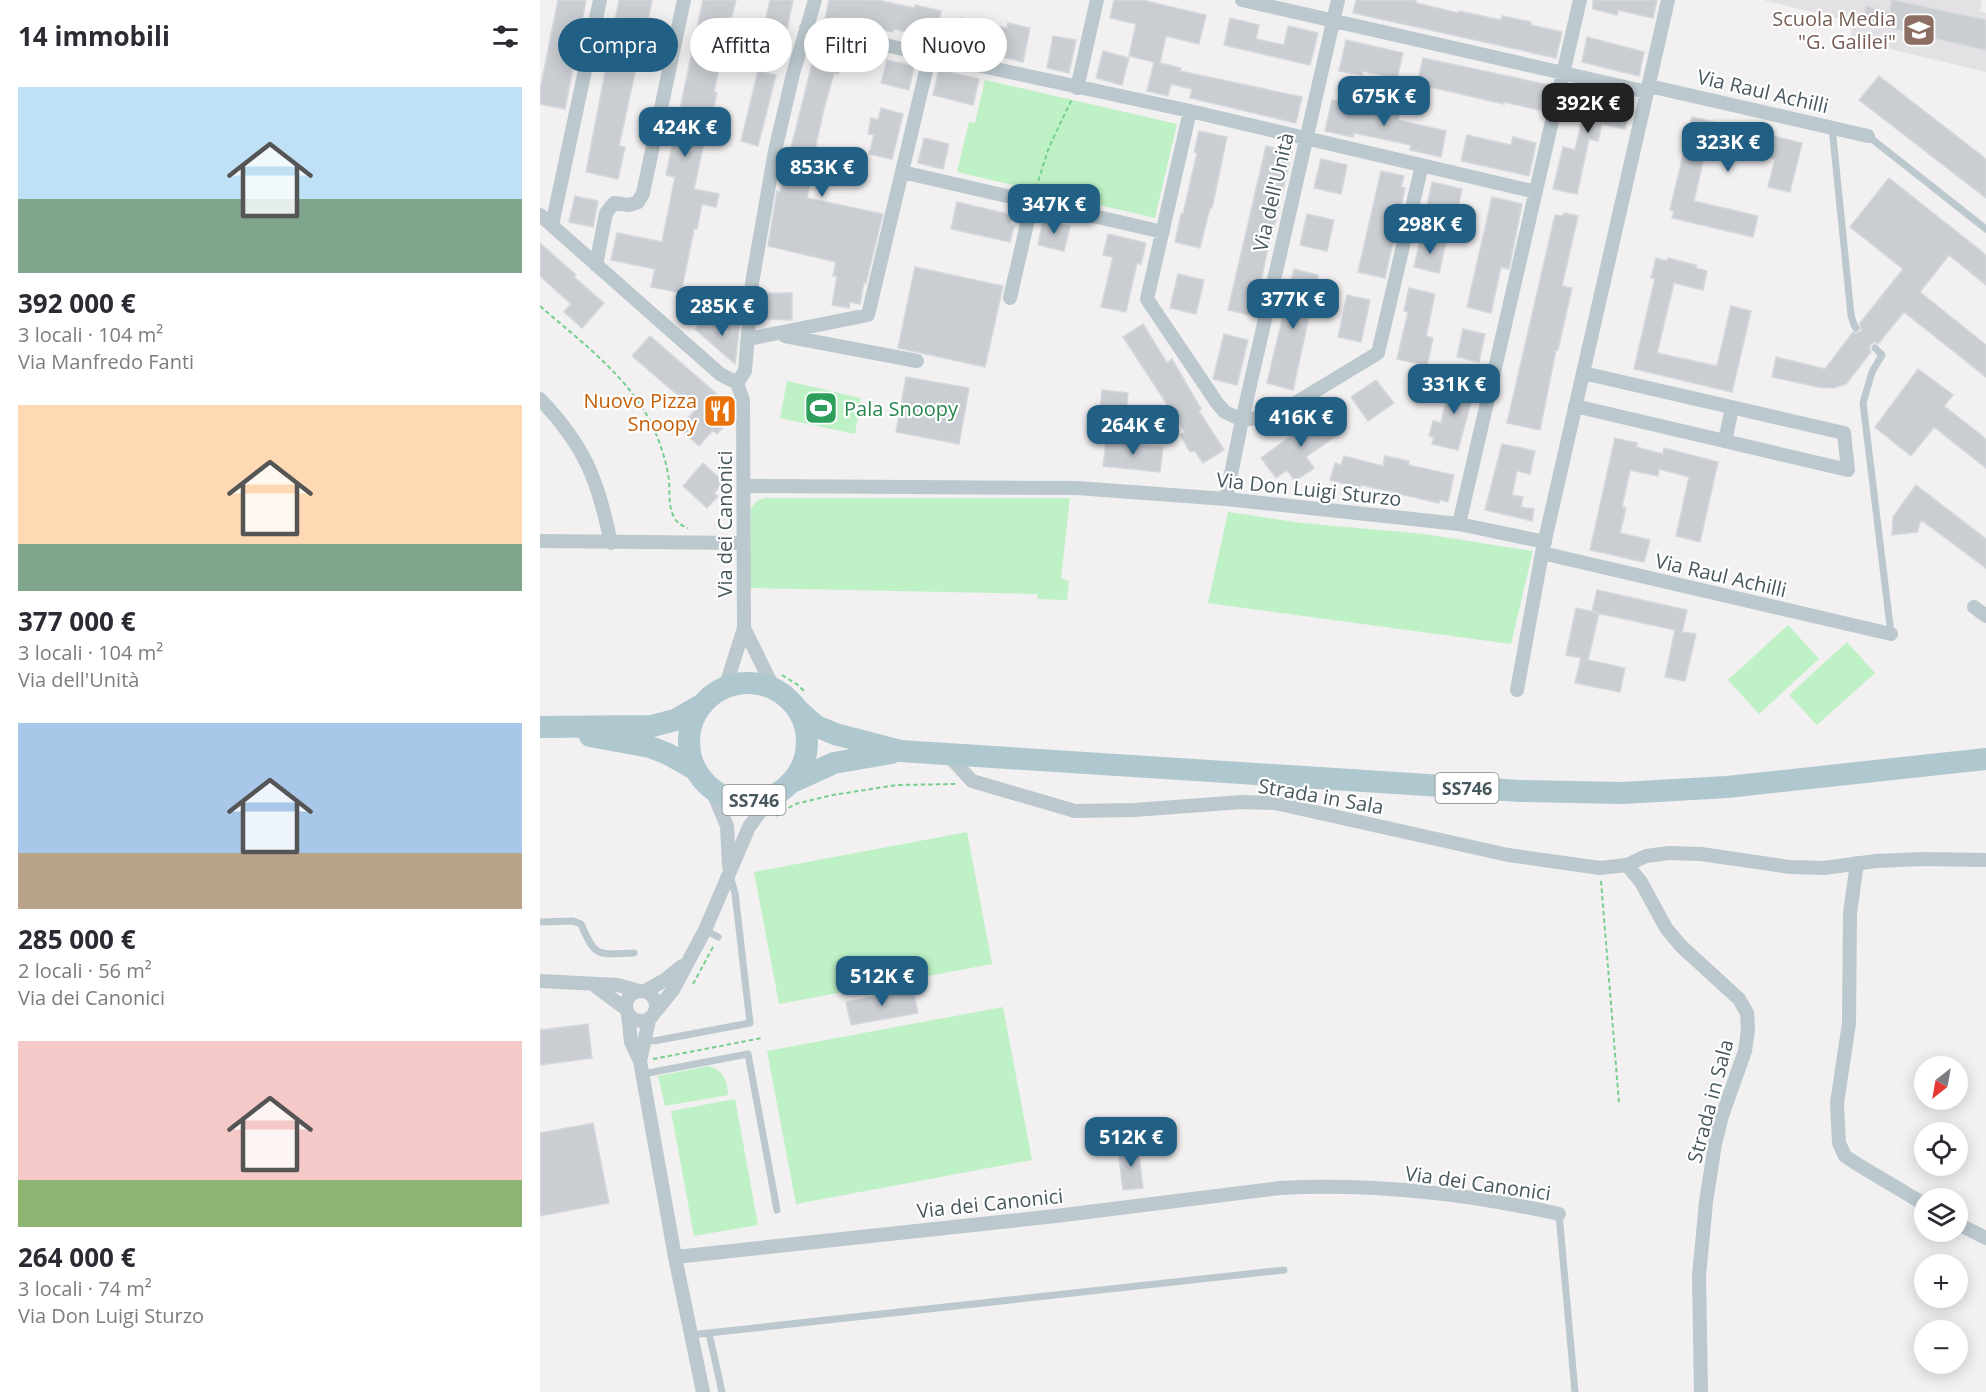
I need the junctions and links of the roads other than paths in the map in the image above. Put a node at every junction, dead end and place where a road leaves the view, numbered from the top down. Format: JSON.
{"nodes":[{"id":1,"x":600,"y":0,"type":"edge"},
{"id":2,"x":684,"y":0,"type":"edge"},
{"id":3,"x":816,"y":0,"type":"edge"},
{"id":4,"x":1097,"y":0,"type":"edge"},
{"id":5,"x":1242,"y":0,"type":"edge"},
{"id":6,"x":1338,"y":0,"type":"edge"},
{"id":7,"x":1580,"y":0,"type":"edge"},
{"id":8,"x":1668,"y":0,"type":"edge"},
{"id":9,"x":810,"y":18,"type":"edge"},
{"id":10,"x":1333,"y":21,"type":"junction"},
{"id":11,"x":804,"y":36,"type":"edge"},
{"id":12,"x":926,"y":72,"type":"edge"},
{"id":13,"x":1007,"y":72,"type":"edge"},
{"id":14,"x":1563,"y":73,"type":"junction"},
{"id":15,"x":1077,"y":88,"type":"junction"},
{"id":16,"x":1648,"y":89,"type":"junction"},
{"id":17,"x":1190,"y":111,"type":"junction"},
{"id":18,"x":1832,"y":127,"type":"junction"},
{"id":19,"x":1868,"y":136,"type":"joint"},
{"id":20,"x":1305,"y":139,"type":"junction"},
{"id":21,"x":1422,"y":165,"type":"junction"},
{"id":22,"x":902,"y":172,"type":"junction"},
{"id":23,"x":1536,"y":192,"type":"junction"},
{"id":24,"x":1032,"y":202,"type":"junction"},
{"id":25,"x":540,"y":215,"type":"edge"},
{"id":26,"x":552,"y":225,"type":"junction"},
{"id":27,"x":1986,"y":229,"type":"edge"},
{"id":28,"x":1163,"y":232,"type":"junction"},
{"id":29,"x":596,"y":265,"type":"junction"},
{"id":30,"x":1010,"y":298,"type":"dead end"},
{"id":31,"x":1856,"y":328,"type":"dead end"},
{"id":32,"x":777,"y":335,"type":"junction"},
{"id":33,"x":748,"y":339,"type":"junction"},
{"id":34,"x":1875,"y":348,"type":"dead end"},
{"id":35,"x":917,"y":361,"type":"dead end"},
{"id":36,"x":1583,"y":373,"type":"junction"},
{"id":37,"x":737,"y":383,"type":"junction"},
{"id":38,"x":540,"y":399,"type":"edge"},
{"id":39,"x":1575,"y":406,"type":"junction"},
{"id":40,"x":1732,"y":408,"type":"junction"},
{"id":41,"x":1242,"y":420,"type":"junction"},
{"id":42,"x":1725,"y":441,"type":"junction"},
{"id":43,"x":744,"y":486,"type":"junction"},
{"id":44,"x":1226,"y":499,"type":"junction"},
{"id":45,"x":1459,"y":524,"type":"junction"},
{"id":46,"x":540,"y":541,"type":"edge"},
{"id":47,"x":612,"y":543,"type":"junction"},
{"id":48,"x":742,"y":543,"type":"junction"},
{"id":49,"x":1543,"y":548,"type":"junction"},
{"id":50,"x":1974,"y":607,"type":"dead end"},
{"id":51,"x":1986,"y":616,"type":"edge"},
{"id":52,"x":744,"y":628,"type":"junction"},
{"id":53,"x":1891,"y":634,"type":"joint"},
{"id":54,"x":778,"y":682,"type":"junction"},
{"id":55,"x":725,"y":688,"type":"junction"},
{"id":56,"x":1517,"y":690,"type":"dead end"},
{"id":57,"x":801,"y":701,"type":"junction"},
{"id":58,"x":703,"y":704,"type":"junction"},
{"id":59,"x":542,"y":728,"type":"edge"},
{"id":60,"x":900,"y":752,"type":"junction"},
{"id":61,"x":948,"y":755,"type":"junction"},
{"id":62,"x":1986,"y":759,"type":"edge"},
{"id":63,"x":696,"y":770,"type":"junction"},
{"id":64,"x":711,"y":788,"type":"junction"},
{"id":65,"x":780,"y":798,"type":"junction"},
{"id":66,"x":1986,"y":860,"type":"edge"},
{"id":67,"x":1857,"y":863,"type":"junction"},
{"id":68,"x":1627,"y":865,"type":"junction"},
{"id":69,"x":729,"y":873,"type":"junction"},
{"id":70,"x":540,"y":922,"type":"edge"},
{"id":71,"x":705,"y":930,"type":"junction"},
{"id":72,"x":718,"y":937,"type":"dead end"},
{"id":73,"x":634,"y":953,"type":"dead end"},
{"id":74,"x":689,"y":961,"type":"junction"},
{"id":75,"x":540,"y":981,"type":"edge"},
{"id":76,"x":593,"y":985,"type":"junction"},
{"id":77,"x":642,"y":991,"type":"junction"},
{"id":78,"x":627,"y":1011,"type":"junction"},
{"id":79,"x":653,"y":1015,"type":"junction"},
{"id":80,"x":644,"y":1038,"type":"junction"},
{"id":81,"x":646,"y":1065,"type":"junction"},
{"id":82,"x":1914,"y":1198,"type":"edge"},
{"id":83,"x":777,"y":1210,"type":"dead end"},
{"id":84,"x":1559,"y":1214,"type":"joint"},
{"id":85,"x":1968,"y":1229,"type":"edge"},
{"id":86,"x":1986,"y":1238,"type":"edge"},
{"id":87,"x":675,"y":1257,"type":"junction"},
{"id":88,"x":1284,"y":1270,"type":"dead end"},
{"id":89,"x":709,"y":1333,"type":"junction"},
{"id":90,"x":690,"y":1335,"type":"junction"},
{"id":91,"x":703,"y":1392,"type":"edge"},
{"id":92,"x":722,"y":1392,"type":"edge"},
{"id":93,"x":1575,"y":1392,"type":"edge"},
{"id":94,"x":1701,"y":1392,"type":"edge"}],
"edges":[{"from":1,"to":26,"type":"street"},
{"from":2,"to":29,"type":"street"},
{"from":3,"to":9,"type":"street"},
{"from":4,"to":15,"type":"street"},
{"from":5,"to":10,"type":"street","name":"Via Raul Achilli"},
{"from":6,"to":10,"type":"street","name":"Via dell'Unità"},
{"from":7,"to":14,"type":"street"},
{"from":8,"to":16,"type":"street"},
{"from":10,"to":14,"type":"street","name":"Via Raul Achilli"},
{"from":10,"to":20,"type":"street","name":"Via dell'Unità"},
{"from":11,"to":33,"type":"street"},
{"from":12,"to":22,"type":"street"},
{"from":13,"to":15,"type":"street"},
{"from":14,"to":16,"type":"street","name":"Via Raul Achilli"},
{"from":14,"to":23,"type":"street"},
{"from":15,"to":17,"type":"street"},
{"from":16,"to":18,"type":"street","name":"Via Raul Achilli"},
{"from":16,"to":36,"type":"street"},
{"from":17,"to":20,"type":"street"},
{"from":17,"to":28,"type":"street"},
{"from":18,"to":19,"type":"street","name":"Via Raul Achilli"},
{"from":18,"to":31,"type":"lane"},
{"from":19,"to":27,"type":"lane"},
{"from":20,"to":21,"type":"street"},
{"from":20,"to":41,"type":"street","name":"Via dell'Unità"},
{"from":21,"to":23,"type":"street"},
{"from":21,"to":41,"type":"street"},
{"from":22,"to":24,"type":"street"},
{"from":22,"to":32,"type":"street"},
{"from":23,"to":45,"type":"street"},
{"from":24,"to":28,"type":"street"},
{"from":24,"to":30,"type":"street"},
{"from":25,"to":26,"type":"street"},
{"from":26,"to":29,"type":"street"},
{"from":28,"to":41,"type":"street"},
{"from":29,"to":37,"type":"street"},
{"from":32,"to":33,"type":"street"},
{"from":32,"to":35,"type":"street"},
{"from":33,"to":37,"type":"street"},
{"from":34,"to":53,"type":"lane"},
{"from":36,"to":39,"type":"street"},
{"from":36,"to":40,"type":"street"},
{"from":37,"to":43,"type":"street","name":"Via dei Canonici"},
{"from":38,"to":47,"type":"street"},
{"from":39,"to":42,"type":"street"},
{"from":39,"to":49,"type":"street"},
{"from":40,"to":42,"type":"street"},
{"from":40,"to":42,"type":"street"},
{"from":41,"to":44,"type":"street","name":"Via dell'Unità"},
{"from":43,"to":44,"type":"street","name":"Via Don Luigi Sturzo"},
{"from":43,"to":48,"type":"street","name":"Via dei Canonici"},
{"from":44,"to":45,"type":"street","name":"Via Don Luigi Sturzo"},
{"from":45,"to":49,"type":"street","name":"Via Don Luigi Sturzo"},
{"from":46,"to":47,"type":"street"},
{"from":47,"to":48,"type":"street"},
{"from":48,"to":52,"type":"street","name":"Via dei Canonici"},
{"from":49,"to":53,"type":"street","name":"Via Raul Achilli"},
{"from":49,"to":56,"type":"street"},
{"from":50,"to":51,"type":"street"},
{"from":52,"to":54,"type":"street","name":"Via dei Canonici"},
{"from":52,"to":55,"type":"street","name":"Via dei Canonici"},
{"from":54,"to":55,"type":"main road","number":"SS746"},
{"from":54,"to":57,"type":"main road","number":"SS746"},
{"from":55,"to":58,"type":"main road","number":"SS746"},
{"from":57,"to":60,"type":"main road","number":"SS746"},
{"from":57,"to":65,"type":"main road","number":"SS746"},
{"from":58,"to":59,"type":"main road","number":"SS746"},
{"from":58,"to":63,"type":"main road","number":"SS746"},
{"from":59,"to":63,"type":"main road","number":"SS746"},
{"from":60,"to":61,"type":"main road","number":"SS746"},
{"from":60,"to":65,"type":"main road","number":"SS746"},
{"from":61,"to":62,"type":"main road","number":"SS746"},
{"from":61,"to":68,"type":"street","name":"Strada in Sala"},
{"from":63,"to":64,"type":"main road","number":"SS746"},
{"from":64,"to":65,"type":"main road","number":"SS746"},
{"from":64,"to":69,"type":"street"},
{"from":65,"to":69,"type":"street"},
{"from":66,"to":67,"type":"street","name":"Strada in Sala"},
{"from":67,"to":68,"type":"street","name":"Strada in Sala"},
{"from":67,"to":82,"type":"street"},
{"from":68,"to":94,"type":"street","name":"Strada in Sala"},
{"from":69,"to":71,"type":"street"},
{"from":69,"to":80,"type":"lane"},
{"from":70,"to":73,"type":"lane"},
{"from":71,"to":72,"type":"lane"},
{"from":71,"to":74,"type":"street"},
{"from":74,"to":77,"type":"street"},
{"from":74,"to":79,"type":"street"},
{"from":75,"to":76,"type":"street"},
{"from":76,"to":77,"type":"street"},
{"from":76,"to":78,"type":"street"},
{"from":77,"to":78,"type":"street"},
{"from":77,"to":79,"type":"street"},
{"from":78,"to":79,"type":"street"},
{"from":78,"to":81,"type":"street"},
{"from":79,"to":80,"type":"street"},
{"from":80,"to":81,"type":"street"},
{"from":81,"to":83,"type":"lane"},
{"from":81,"to":87,"type":"street"},
{"from":84,"to":87,"type":"street","name":"Via dei Canonici"},
{"from":84,"to":93,"type":"lane"},
{"from":85,"to":86,"type":"street"},
{"from":87,"to":90,"type":"street"},
{"from":88,"to":89,"type":"lane"},
{"from":89,"to":90,"type":"lane"},
{"from":89,"to":92,"type":"lane"},
{"from":90,"to":91,"type":"street"}]}
